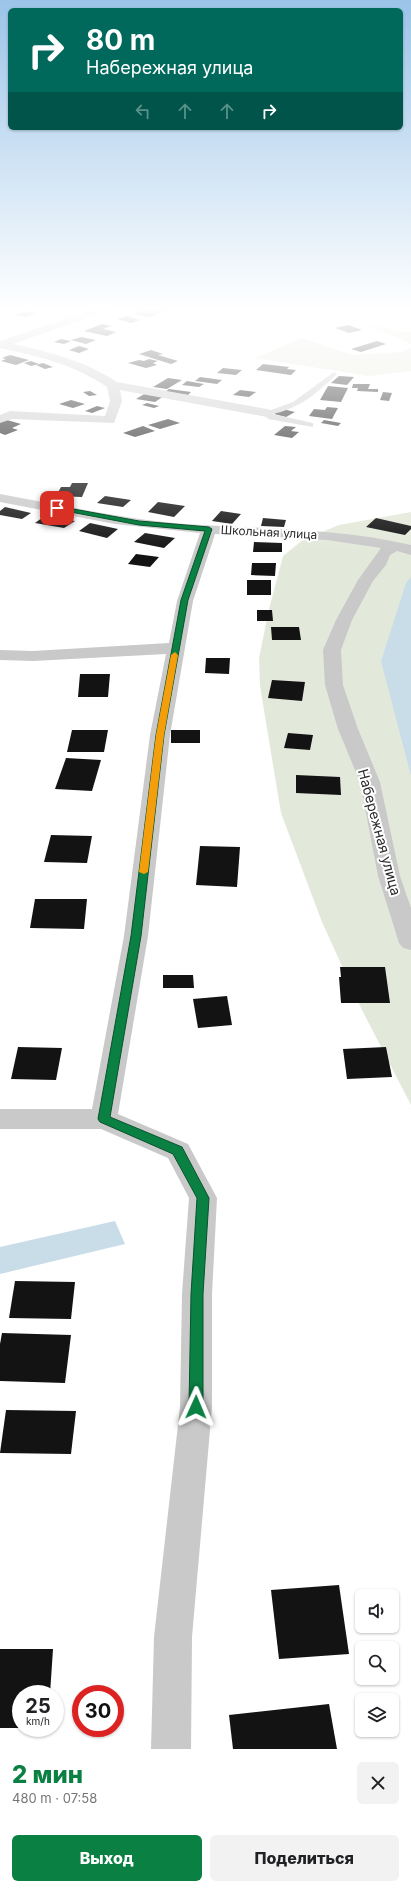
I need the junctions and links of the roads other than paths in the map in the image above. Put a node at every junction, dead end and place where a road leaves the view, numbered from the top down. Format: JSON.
{"nodes":[{"id":1,"x":114,"y":390,"type":"edge"},
{"id":2,"x":140,"y":390,"type":"edge"},
{"id":3,"x":316,"y":390,"type":"edge"},
{"id":4,"x":268,"y":412,"type":"junction"},
{"id":5,"x":0,"y":418,"type":"edge"},
{"id":6,"x":310,"y":425,"type":"dead end"},
{"id":7,"x":0,"y":498,"type":"edge"},
{"id":8,"x":209,"y":529,"type":"junction"},
{"id":9,"x":406,"y":549,"type":"edge"},
{"id":10,"x":176,"y":648,"type":"junction"},
{"id":11,"x":0,"y":655,"type":"edge"},
{"id":12,"x":411,"y":943,"type":"edge"},
{"id":13,"x":0,"y":1119,"type":"edge"},
{"id":14,"x":104,"y":1119,"type":"junction"},
{"id":15,"x":171,"y":1749,"type":"edge"}],
"edges":[{"from":1,"to":5,"type":"street"},
{"from":2,"to":4,"type":"street"},
{"from":3,"to":4,"type":"lane"},
{"from":4,"to":6,"type":"lane"},
{"from":7,"to":8,"type":"street","name":"Школьная улица"},
{"from":8,"to":9,"type":"street","name":"Школьная улица"},
{"from":8,"to":10,"type":"street"},
{"from":9,"to":12,"type":"street","name":"Набережная улица"},
{"from":10,"to":11,"type":"street"},
{"from":10,"to":14,"type":"street"},
{"from":13,"to":14,"type":"street"},
{"from":14,"to":15,"type":"street"}]}
